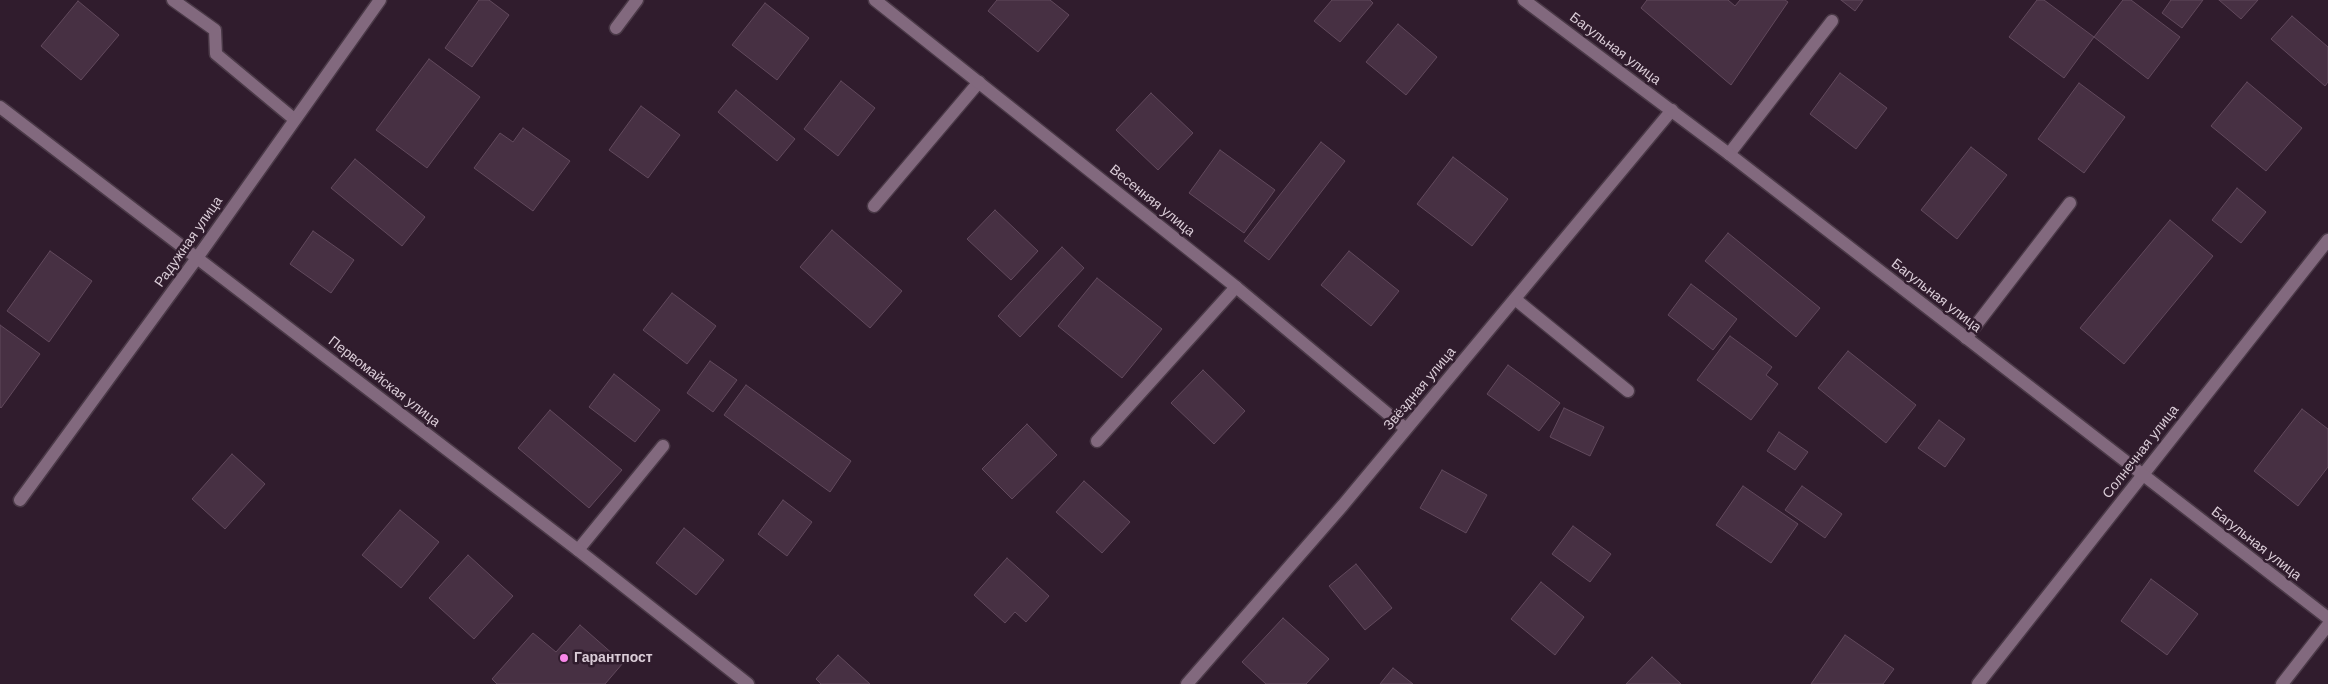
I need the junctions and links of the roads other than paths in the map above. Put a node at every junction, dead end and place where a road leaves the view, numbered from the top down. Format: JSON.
{"nodes":[{"id":1,"x":173,"y":0,"type":"edge"},
{"id":2,"x":380,"y":0,"type":"edge"},
{"id":3,"x":637,"y":0,"type":"edge"},
{"id":4,"x":875,"y":0,"type":"edge"},
{"id":5,"x":1524,"y":0,"type":"edge"},
{"id":6,"x":1832,"y":21,"type":"dead end"},
{"id":7,"x":616,"y":28,"type":"dead end"},
{"id":8,"x":979,"y":82,"type":"junction"},
{"id":9,"x":0,"y":107,"type":"edge"},
{"id":10,"x":1672,"y":110,"type":"junction"},
{"id":11,"x":294,"y":119,"type":"junction"},
{"id":12,"x":1730,"y":154,"type":"junction"},
{"id":13,"x":2070,"y":202,"type":"dead end"},
{"id":14,"x":874,"y":206,"type":"dead end"},
{"id":15,"x":2328,"y":240,"type":"edge"},
{"id":16,"x":197,"y":258,"type":"junction"},
{"id":17,"x":1236,"y":287,"type":"junction"},
{"id":18,"x":1515,"y":299,"type":"junction"},
{"id":19,"x":1966,"y":338,"type":"junction"},
{"id":20,"x":1628,"y":391,"type":"dead end"},
{"id":21,"x":1406,"y":429,"type":"junction"},
{"id":22,"x":1097,"y":441,"type":"dead end"},
{"id":23,"x":663,"y":446,"type":"dead end"},
{"id":24,"x":2142,"y":475,"type":"junction"},
{"id":25,"x":20,"y":500,"type":"dead end"},
{"id":26,"x":578,"y":550,"type":"junction"},
{"id":27,"x":2328,"y":618,"type":"edge"},
{"id":28,"x":2328,"y":625,"type":"edge"},
{"id":29,"x":748,"y":684,"type":"edge"},
{"id":30,"x":1187,"y":684,"type":"edge"},
{"id":31,"x":1978,"y":684,"type":"edge"},
{"id":32,"x":2282,"y":684,"type":"edge"}],
"edges":[{"from":1,"to":11,"type":"street"},
{"from":2,"to":11,"type":"street","name":"Радужная улица"},
{"from":3,"to":7,"type":"street"},
{"from":4,"to":8,"type":"street","name":"Весенняя улица"},
{"from":5,"to":10,"type":"street","name":"Багульная улица"},
{"from":6,"to":12,"type":"street"},
{"from":8,"to":14,"type":"street"},
{"from":8,"to":17,"type":"street","name":"Весенняя улица"},
{"from":9,"to":16,"type":"street","name":"Первомайская улица"},
{"from":10,"to":12,"type":"street","name":"Багульная улица"},
{"from":10,"to":18,"type":"street","name":"Звёздная улица"},
{"from":11,"to":16,"type":"street","name":"Радужная улица"},
{"from":12,"to":19,"type":"street","name":"Багульная улица"},
{"from":13,"to":19,"type":"street"},
{"from":15,"to":24,"type":"street","name":"Солнечная улица"},
{"from":16,"to":25,"type":"street","name":"Радужная улица"},
{"from":16,"to":26,"type":"street","name":"Первомайская улица"},
{"from":17,"to":21,"type":"street","name":"Весенняя улица"},
{"from":17,"to":22,"type":"street"},
{"from":18,"to":20,"type":"street"},
{"from":18,"to":21,"type":"street","name":"Звёздная улица"},
{"from":19,"to":24,"type":"street","name":"Багульная улица"},
{"from":21,"to":30,"type":"street","name":"Звёздная улица"},
{"from":23,"to":26,"type":"street"},
{"from":24,"to":27,"type":"street","name":"Багульная улица"},
{"from":24,"to":31,"type":"street","name":"Солнечная улица"},
{"from":26,"to":29,"type":"street","name":"Первомайская улица"},
{"from":28,"to":32,"type":"street"}]}
